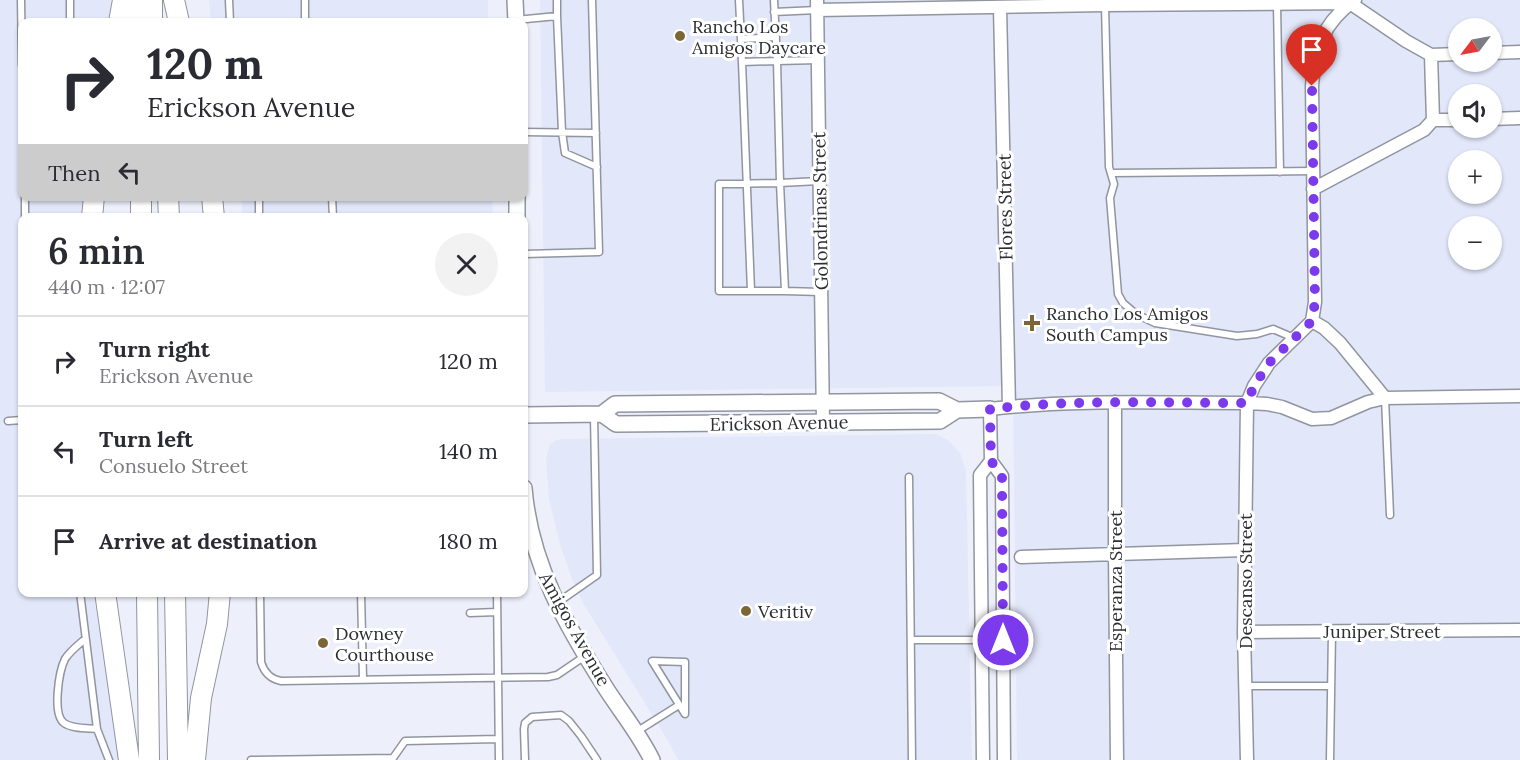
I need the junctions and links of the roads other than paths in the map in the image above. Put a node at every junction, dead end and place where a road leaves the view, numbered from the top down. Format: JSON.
{"nodes":[{"id":1,"x":21,"y":0,"type":"edge"},
{"id":2,"x":70,"y":0,"type":"edge"},
{"id":3,"x":123,"y":0,"type":"edge"},
{"id":4,"x":138,"y":0,"type":"edge"},
{"id":5,"x":152,"y":0,"type":"edge"},
{"id":6,"x":165,"y":0,"type":"edge"},
{"id":7,"x":174,"y":0,"type":"edge"},
{"id":8,"x":229,"y":0,"type":"edge"},
{"id":9,"x":305,"y":0,"type":"edge"},
{"id":10,"x":515,"y":0,"type":"edge"},
{"id":11,"x":557,"y":0,"type":"edge"},
{"id":12,"x":592,"y":0,"type":"edge"},
{"id":13,"x":739,"y":0,"type":"edge"},
{"id":14,"x":774,"y":0,"type":"edge"},
{"id":15,"x":1137,"y":2,"type":"edge"},
{"id":16,"x":1217,"y":2,"type":"edge"},
{"id":17,"x":1352,"y":2,"type":"edge"},
{"id":18,"x":1003,"y":4,"type":"edge"},
{"id":19,"x":1277,"y":4,"type":"junction"},
{"id":20,"x":817,"y":5,"type":"edge"},
{"id":21,"x":1106,"y":5,"type":"junction"},
{"id":22,"x":774,"y":12,"type":"junction"},
{"id":23,"x":557,"y":16,"type":"junction"},
{"id":24,"x":21,"y":18,"type":"edge"},
{"id":25,"x":70,"y":18,"type":"edge"},
{"id":26,"x":120,"y":18,"type":"edge"},
{"id":27,"x":138,"y":18,"type":"edge"},
{"id":28,"x":152,"y":18,"type":"edge"},
{"id":29,"x":165,"y":18,"type":"edge"},
{"id":30,"x":178,"y":18,"type":"edge"},
{"id":31,"x":230,"y":18,"type":"edge"},
{"id":32,"x":305,"y":18,"type":"edge"},
{"id":33,"x":516,"y":18,"type":"edge"},
{"id":34,"x":528,"y":20,"type":"edge"},
{"id":35,"x":776,"y":37,"type":"junction"},
{"id":36,"x":741,"y":39,"type":"junction"},
{"id":37,"x":1520,"y":52,"type":"edge"},
{"id":38,"x":1502,"y":53,"type":"edge"},
{"id":39,"x":1448,"y":54,"type":"edge"},
{"id":40,"x":1431,"y":55,"type":"junction"},
{"id":41,"x":818,"y":60,"type":"junction"},
{"id":42,"x":777,"y":61,"type":"junction"},
{"id":43,"x":742,"y":62,"type":"junction"},
{"id":44,"x":1520,"y":118,"type":"edge"},
{"id":45,"x":1502,"y":119,"type":"edge"},
{"id":46,"x":1433,"y":120,"type":"junction"},
{"id":47,"x":1448,"y":120,"type":"edge"},
{"id":48,"x":528,"y":132,"type":"edge"},
{"id":49,"x":562,"y":132,"type":"junction"},
{"id":50,"x":596,"y":133,"type":"junction"},
{"id":51,"x":597,"y":167,"type":"junction"},
{"id":52,"x":1313,"y":171,"type":"junction"},
{"id":53,"x":1281,"y":172,"type":"junction"},
{"id":54,"x":1112,"y":173,"type":"junction"},
{"id":55,"x":820,"y":181,"type":"junction"},
{"id":56,"x":747,"y":183,"type":"junction"},
{"id":57,"x":780,"y":183,"type":"junction"},
{"id":58,"x":1313,"y":189,"type":"junction"},
{"id":59,"x":528,"y":254,"type":"edge"},
{"id":60,"x":752,"y":291,"type":"junction"},
{"id":61,"x":785,"y":291,"type":"junction"},
{"id":62,"x":821,"y":292,"type":"junction"},
{"id":63,"x":1312,"y":321,"type":"junction"},
{"id":64,"x":1294,"y":338,"type":"junction"},
{"id":65,"x":1520,"y":396,"type":"edge"},
{"id":66,"x":1385,"y":398,"type":"junction"},
{"id":67,"x":823,"y":401,"type":"junction"},
{"id":68,"x":1115,"y":402,"type":"junction"},
{"id":69,"x":1247,"y":403,"type":"junction"},
{"id":70,"x":1009,"y":407,"type":"junction"},
{"id":71,"x":990,"y":409,"type":"junction"},
{"id":72,"x":957,"y":410,"type":"junction"},
{"id":73,"x":528,"y":415,"type":"edge"},
{"id":74,"x":598,"y":415,"type":"junction"},
{"id":75,"x":18,"y":420,"type":"edge"},
{"id":76,"x":8,"y":421,"type":"dead end"},
{"id":77,"x":824,"y":422,"type":"junction"},
{"id":78,"x":991,"y":461,"type":"junction"},
{"id":79,"x":909,"y":477,"type":"dead end"},
{"id":80,"x":1390,"y":515,"type":"dead end"},
{"id":81,"x":528,"y":516,"type":"edge"},
{"id":82,"x":1245,"y":550,"type":"junction"},
{"id":83,"x":1115,"y":553,"type":"junction"},
{"id":84,"x":1021,"y":556,"type":"dead end"},
{"id":85,"x":81,"y":597,"type":"edge"},
{"id":86,"x":106,"y":597,"type":"edge"},
{"id":87,"x":147,"y":597,"type":"edge"},
{"id":88,"x":176,"y":597,"type":"edge"},
{"id":89,"x":220,"y":597,"type":"edge"},
{"id":90,"x":260,"y":597,"type":"edge"},
{"id":91,"x":361,"y":597,"type":"edge"},
{"id":92,"x":497,"y":597,"type":"edge"},
{"id":93,"x":556,"y":603,"type":"junction"},
{"id":94,"x":497,"y":612,"type":"junction"},
{"id":95,"x":470,"y":613,"type":"dead end"},
{"id":96,"x":1520,"y":630,"type":"edge"},
{"id":97,"x":1332,"y":631,"type":"junction"},
{"id":98,"x":1244,"y":632,"type":"junction"},
{"id":99,"x":86,"y":639,"type":"junction"},
{"id":100,"x":911,"y":640,"type":"junction"},
{"id":101,"x":981,"y":640,"type":"junction"},
{"id":102,"x":1003,"y":640,"type":"junction"},
{"id":103,"x":585,"y":656,"type":"junction"},
{"id":104,"x":498,"y":678,"type":"junction"},
{"id":105,"x":363,"y":679,"type":"junction"},
{"id":106,"x":1245,"y":686,"type":"junction"},
{"id":107,"x":1330,"y":686,"type":"junction"},
{"id":108,"x":679,"y":705,"type":"junction"},
{"id":109,"x":97,"y":729,"type":"junction"},
{"id":110,"x":635,"y":733,"type":"junction"},
{"id":111,"x":498,"y":739,"type":"junction"},
{"id":112,"x":109,"y":760,"type":"edge"},
{"id":113,"x":129,"y":760,"type":"edge"},
{"id":114,"x":149,"y":760,"type":"edge"},
{"id":115,"x":178,"y":760,"type":"edge"},
{"id":116,"x":195,"y":760,"type":"edge"},
{"id":117,"x":251,"y":760,"type":"edge"},
{"id":118,"x":499,"y":760,"type":"edge"},
{"id":119,"x":525,"y":760,"type":"edge"},
{"id":120,"x":597,"y":760,"type":"edge"},
{"id":121,"x":652,"y":760,"type":"edge"},
{"id":122,"x":912,"y":760,"type":"edge"},
{"id":123,"x":983,"y":760,"type":"edge"},
{"id":124,"x":1004,"y":760,"type":"edge"},
{"id":125,"x":1117,"y":760,"type":"edge"},
{"id":126,"x":1247,"y":760,"type":"edge"},
{"id":127,"x":1330,"y":760,"type":"edge"}],
"edges":[{"from":1,"to":24,"type":"lane"},
{"from":2,"to":25,"type":"lane"},
{"from":3,"to":26,"type":"main road"},
{"from":4,"to":27,"type":"main road"},
{"from":5,"to":28,"type":"main road"},
{"from":6,"to":29,"type":"main road"},
{"from":7,"to":30,"type":"main road"},
{"from":8,"to":31,"type":"lane"},
{"from":9,"to":32,"type":"lane"},
{"from":10,"to":33,"type":"street"},
{"from":11,"to":23,"type":"lane"},
{"from":12,"to":50,"type":"lane"},
{"from":13,"to":36,"type":"lane"},
{"from":14,"to":22,"type":"lane"},
{"from":15,"to":16,"type":"street"},
{"from":15,"to":21,"type":"street"},
{"from":16,"to":19,"type":"street"},
{"from":17,"to":19,"type":"street"},
{"from":17,"to":40,"type":"street"},
{"from":17,"to":52,"type":"street"},
{"from":18,"to":20,"type":"street"},
{"from":18,"to":21,"type":"street"},
{"from":18,"to":70,"type":"street","name":"Flores Street"},
{"from":19,"to":53,"type":"lane"},
{"from":20,"to":22,"type":"lane"},
{"from":20,"to":41,"type":"street","name":"Golondrinas Street"},
{"from":21,"to":54,"type":"lane"},
{"from":22,"to":35,"type":"lane"},
{"from":23,"to":34,"type":"lane"},
{"from":23,"to":49,"type":"lane"},
{"from":35,"to":36,"type":"lane"},
{"from":35,"to":42,"type":"lane"},
{"from":36,"to":43,"type":"lane"},
{"from":37,"to":38,"type":"street"},
{"from":39,"to":40,"type":"street"},
{"from":40,"to":46,"type":"street"},
{"from":41,"to":42,"type":"lane"},
{"from":41,"to":55,"type":"street","name":"Golondrinas Street"},
{"from":42,"to":43,"type":"lane"},
{"from":42,"to":57,"type":"lane"},
{"from":43,"to":56,"type":"lane"},
{"from":44,"to":45,"type":"street"},
{"from":46,"to":47,"type":"street"},
{"from":46,"to":58,"type":"street"},
{"from":48,"to":49,"type":"lane"},
{"from":49,"to":50,"type":"lane"},
{"from":49,"to":51,"type":"lane"},
{"from":50,"to":51,"type":"lane"},
{"from":51,"to":59,"type":"lane"},
{"from":52,"to":53,"type":"lane"},
{"from":52,"to":58,"type":"street"},
{"from":53,"to":54,"type":"lane"},
{"from":54,"to":64,"type":"lane"},
{"from":55,"to":57,"type":"lane"},
{"from":55,"to":62,"type":"street","name":"Golondrinas Street"},
{"from":56,"to":57,"type":"lane"},
{"from":56,"to":60,"type":"lane"},
{"from":56,"to":60,"type":"lane"},
{"from":57,"to":61,"type":"lane"},
{"from":58,"to":63,"type":"street"},
{"from":60,"to":61,"type":"lane"},
{"from":61,"to":62,"type":"lane"},
{"from":62,"to":67,"type":"street","name":"Golondrinas Street"},
{"from":63,"to":64,"type":"street"},
{"from":63,"to":66,"type":"street"},
{"from":64,"to":69,"type":"street"},
{"from":65,"to":66,"type":"street","name":"Erickson Avenue"},
{"from":66,"to":69,"type":"street","name":"Erickson Avenue"},
{"from":66,"to":80,"type":"lane"},
{"from":67,"to":72,"type":"street","name":"Erickson Avenue"},
{"from":67,"to":74,"type":"street","name":"Erickson Avenue"},
{"from":67,"to":77,"type":"street","name":"Golondrinas Street"},
{"from":68,"to":69,"type":"street","name":"Erickson Avenue"},
{"from":68,"to":70,"type":"street","name":"Erickson Avenue"},
{"from":68,"to":83,"type":"street","name":"Esperanza Street"},
{"from":69,"to":82,"type":"street","name":"Descanso Street"},
{"from":70,"to":71,"type":"street","name":"Erickson Avenue"},
{"from":71,"to":72,"type":"street","name":"Erickson Avenue"},
{"from":71,"to":78,"type":"street"},
{"from":72,"to":77,"type":"street","name":"Erickson Avenue"},
{"from":73,"to":74,"type":"street","name":"Erickson Avenue"},
{"from":74,"to":77,"type":"street","name":"Erickson Avenue"},
{"from":74,"to":93,"type":"lane"},
{"from":75,"to":76,"type":"lane"},
{"from":78,"to":101,"type":"street"},
{"from":78,"to":102,"type":"street"},
{"from":79,"to":100,"type":"lane"},
{"from":81,"to":93,"type":"street","name":"Amigos Avenue"},
{"from":82,"to":83,"type":"street"},
{"from":82,"to":98,"type":"street","name":"Descanso Street"},
{"from":83,"to":84,"type":"street"},
{"from":83,"to":125,"type":"street","name":"Esperanza Street"},
{"from":85,"to":99,"type":"lane"},
{"from":86,"to":113,"type":"main road"},
{"from":87,"to":114,"type":"main road"},
{"from":88,"to":115,"type":"main road"},
{"from":89,"to":116,"type":"main road"},
{"from":90,"to":105,"type":"lane"},
{"from":91,"to":105,"type":"lane"},
{"from":92,"to":94,"type":"lane"},
{"from":93,"to":103,"type":"street","name":"Amigos Avenue"},
{"from":94,"to":95,"type":"lane"},
{"from":94,"to":104,"type":"lane"},
{"from":96,"to":97,"type":"street","name":"Juniper Street"},
{"from":97,"to":98,"type":"street","name":"Juniper Street"},
{"from":97,"to":107,"type":"lane"},
{"from":98,"to":106,"type":"street","name":"Descanso Street"},
{"from":99,"to":109,"type":"lane"},
{"from":99,"to":109,"type":"lane"},
{"from":100,"to":101,"type":"lane"},
{"from":100,"to":122,"type":"lane"},
{"from":101,"to":102,"type":"lane"},
{"from":101,"to":123,"type":"street"},
{"from":102,"to":124,"type":"street"},
{"from":103,"to":104,"type":"lane"},
{"from":103,"to":110,"type":"street","name":"Amigos Avenue"},
{"from":104,"to":105,"type":"lane"},
{"from":104,"to":111,"type":"lane"},
{"from":106,"to":107,"type":"lane"},
{"from":106,"to":126,"type":"street","name":"Descanso Street"},
{"from":107,"to":127,"type":"lane"},
{"from":108,"to":108,"type":"lane"},
{"from":108,"to":110,"type":"lane"},
{"from":109,"to":112,"type":"lane"},
{"from":110,"to":121,"type":"street","name":"Amigos Avenue"},
{"from":111,"to":117,"type":"lane"},
{"from":111,"to":118,"type":"lane"},
{"from":119,"to":120,"type":"lane"}]}
